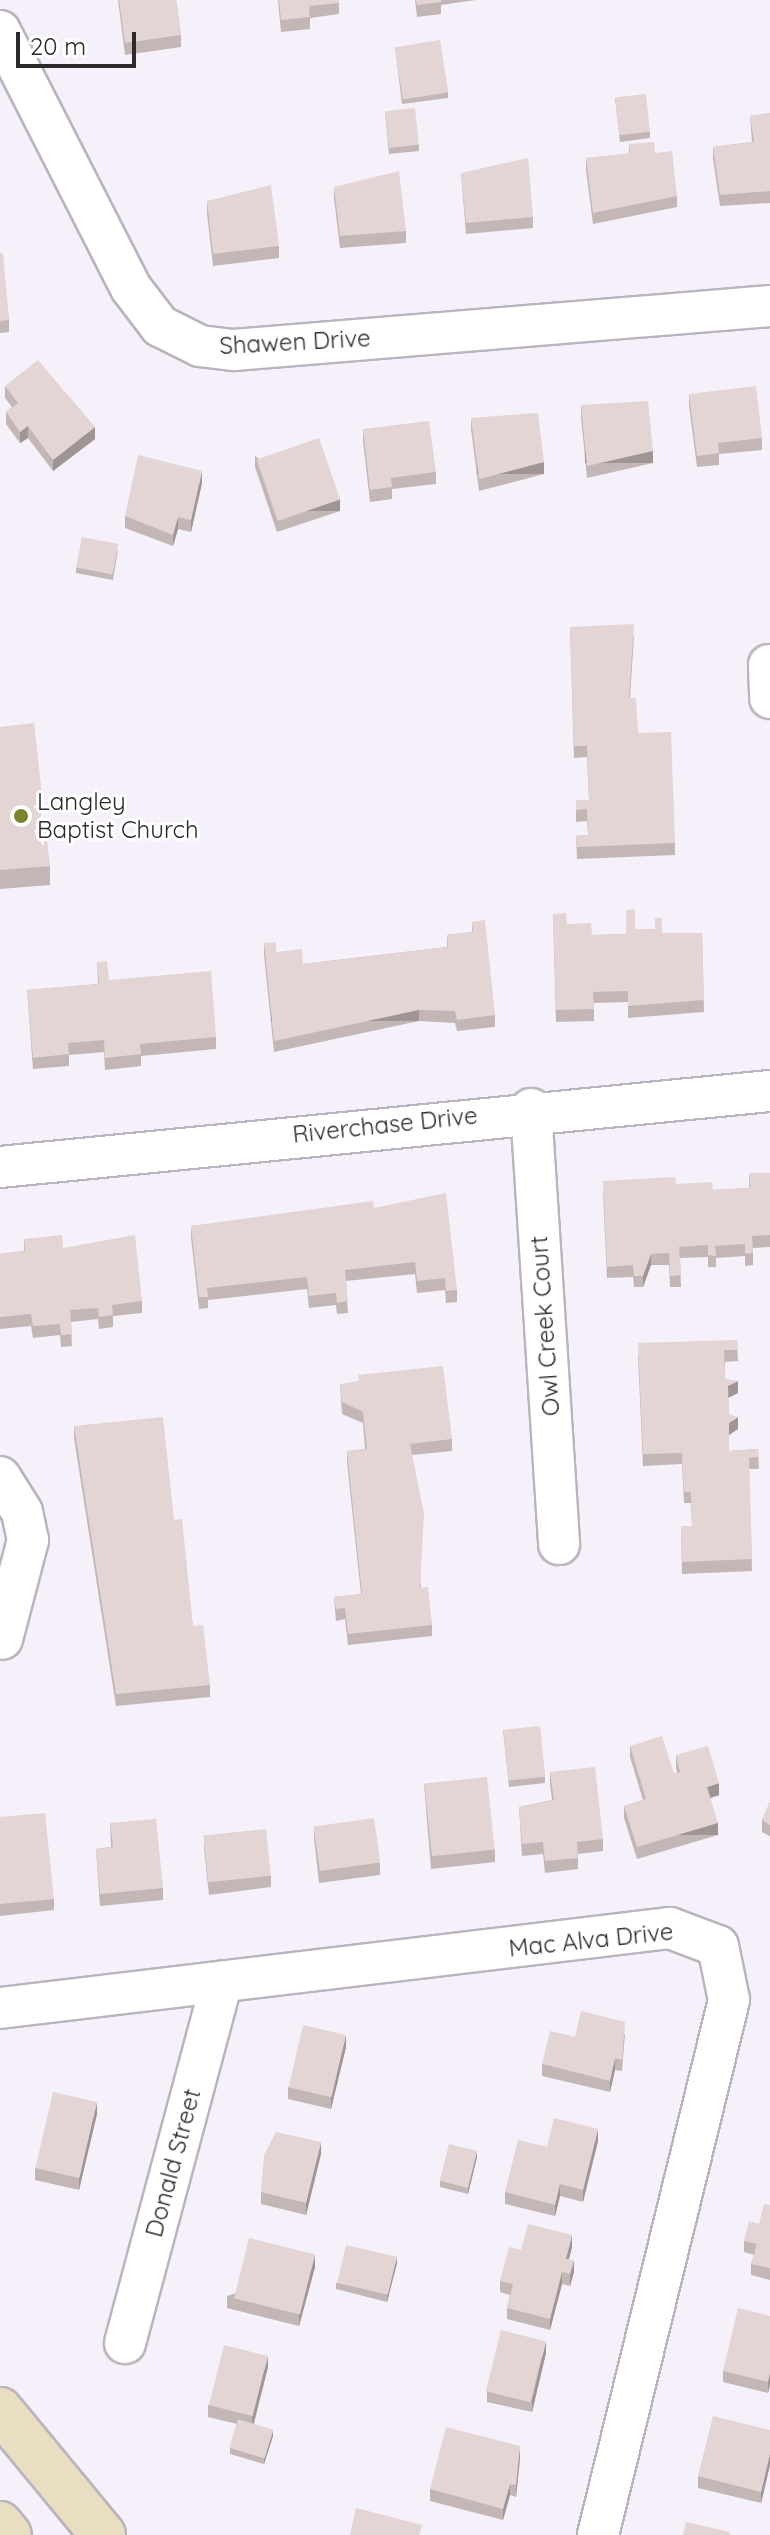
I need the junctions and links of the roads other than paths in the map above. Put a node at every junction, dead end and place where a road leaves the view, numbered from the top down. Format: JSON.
{"nodes":[{"id":1,"x":0,"y":31,"type":"edge"},
{"id":2,"x":770,"y":306,"type":"edge"},
{"id":3,"x":770,"y":1091,"type":"edge"},
{"id":4,"x":531,"y":1109,"type":"junction"},
{"id":5,"x":0,"y":1167,"type":"edge"},
{"id":6,"x":0,"y":1477,"type":"edge"},
{"id":7,"x":559,"y":1544,"type":"dead end"},
{"id":8,"x":2,"y":1639,"type":"dead end"},
{"id":9,"x":222,"y":1982,"type":"junction"},
{"id":10,"x":0,"y":2008,"type":"edge"},
{"id":11,"x":125,"y":2343,"type":"dead end"},
{"id":12,"x":0,"y":2410,"type":"edge"},
{"id":13,"x":0,"y":2524,"type":"edge"},
{"id":14,"x":9,"y":2535,"type":"edge"},
{"id":15,"x":103,"y":2535,"type":"edge"},
{"id":16,"x":598,"y":2535,"type":"edge"}],
"edges":[{"from":1,"to":2,"type":"street","name":"Shawen Drive"},
{"from":3,"to":4,"type":"street","name":"Riverchase Drive"},
{"from":4,"to":5,"type":"street","name":"Riverchase Drive"},
{"from":4,"to":7,"type":"street","name":"Owl Creek Court"},
{"from":6,"to":8,"type":"street"},
{"from":9,"to":10,"type":"street","name":"Mac Alva Drive"},
{"from":9,"to":11,"type":"street","name":"Donald Street"},
{"from":9,"to":16,"type":"street","name":"Mac Alva Drive"},
{"from":12,"to":15,"type":"main road"},
{"from":13,"to":14,"type":"main road"}]}
